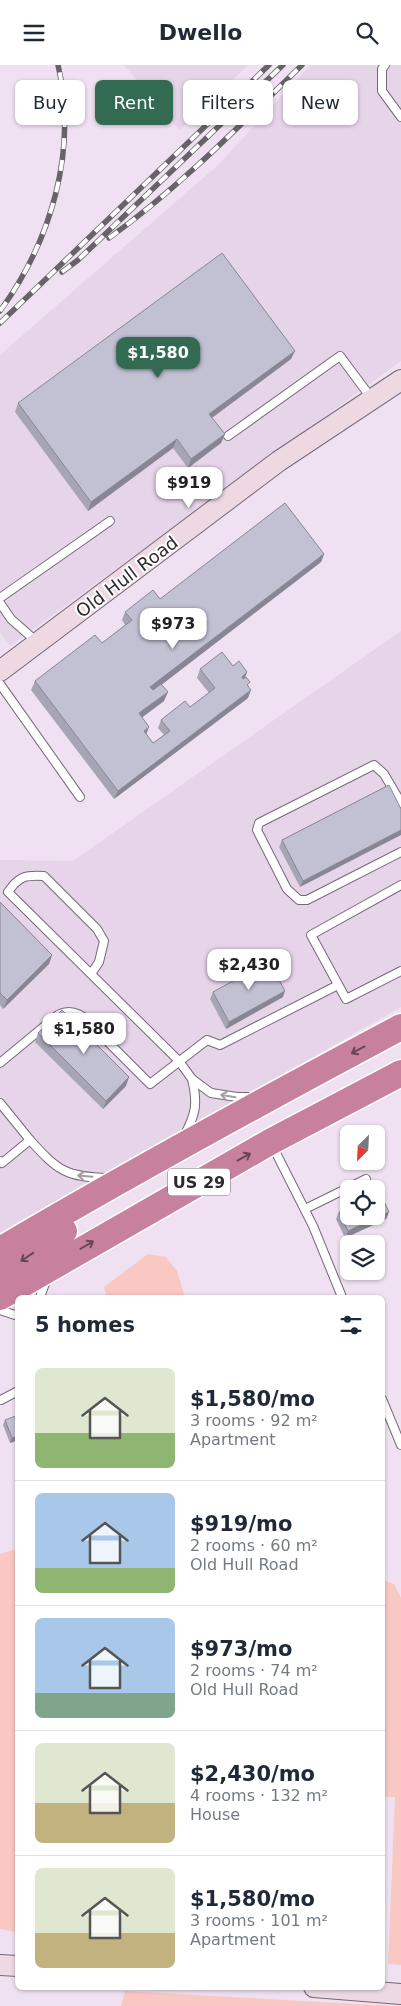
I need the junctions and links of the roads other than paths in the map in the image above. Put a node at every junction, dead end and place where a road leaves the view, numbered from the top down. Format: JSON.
{"nodes":[{"id":1,"x":385,"y":65,"type":"edge"},
{"id":2,"x":401,"y":117,"type":"edge"},
{"id":3,"x":400,"y":382,"type":"edge"},
{"id":4,"x":372,"y":399,"type":"junction"},
{"id":5,"x":228,"y":436,"type":"dead end"},
{"id":6,"x":110,"y":521,"type":"dead end"},
{"id":7,"x":0,"y":598,"type":"edge"},
{"id":8,"x":0,"y":603,"type":"edge"},
{"id":9,"x":38,"y":643,"type":"junction"},
{"id":10,"x":0,"y":671,"type":"edge"},
{"id":11,"x":0,"y":684,"type":"edge"},
{"id":12,"x":80,"y":797,"type":"dead end"},
{"id":13,"x":401,"y":803,"type":"edge"},
{"id":14,"x":401,"y":852,"type":"edge"},
{"id":15,"x":401,"y":885,"type":"edge"},
{"id":16,"x":401,"y":971,"type":"edge"},
{"id":17,"x":91,"y":974,"type":"junction"},
{"id":18,"x":338,"y":985,"type":"junction"},
{"id":19,"x":401,"y":1027,"type":"edge"},
{"id":20,"x":401,"y":1059,"type":"edge"},
{"id":21,"x":179,"y":1061,"type":"junction"},
{"id":22,"x":0,"y":1063,"type":"edge"},
{"id":23,"x":401,"y":1073,"type":"edge"},
{"id":24,"x":192,"y":1079,"type":"junction"},
{"id":25,"x":368,"y":1090,"type":"junction"},
{"id":26,"x":269,"y":1097,"type":"junction"},
{"id":27,"x":0,"y":1103,"type":"edge"},
{"id":28,"x":30,"y":1140,"type":"junction"},
{"id":29,"x":270,"y":1142,"type":"junction"},
{"id":30,"x":178,"y":1147,"type":"junction"},
{"id":31,"x":1,"y":1163,"type":"edge"},
{"id":32,"x":148,"y":1164,"type":"junction"},
{"id":33,"x":123,"y":1178,"type":"junction"},
{"id":34,"x":366,"y":1179,"type":"dead end"},
{"id":35,"x":305,"y":1209,"type":"junction"},
{"id":36,"x":0,"y":1250,"type":"edge"},
{"id":37,"x":50,"y":1266,"type":"junction"},
{"id":38,"x":0,"y":1274,"type":"edge"},
{"id":39,"x":41,"y":1295,"type":"edge"},
{"id":40,"x":341,"y":1295,"type":"edge"},
{"id":41,"x":0,"y":1297,"type":"edge"},
{"id":42,"x":0,"y":1310,"type":"edge"},
{"id":43,"x":15,"y":1316,"type":"edge"},
{"id":44,"x":15,"y":1393,"type":"edge"},
{"id":45,"x":1,"y":1400,"type":"edge"},
{"id":46,"x":385,"y":1406,"type":"edge"},
{"id":47,"x":401,"y":1445,"type":"edge"},
{"id":48,"x":0,"y":1965,"type":"edge"},
{"id":49,"x":15,"y":1966,"type":"edge"},
{"id":50,"x":351,"y":1990,"type":"edge"},
{"id":51,"x":401,"y":1994,"type":"edge"}],
"edges":[{"from":1,"to":2,"type":"lane"},
{"from":3,"to":4,"type":"main road","name":"Old Hull Road"},
{"from":4,"to":5,"type":"lane"},
{"from":4,"to":9,"type":"main road","name":"Old Hull Road"},
{"from":6,"to":7,"type":"lane"},
{"from":8,"to":9,"type":"lane"},
{"from":9,"to":10,"type":"main road","name":"Old Hull Road"},
{"from":11,"to":12,"type":"lane"},
{"from":13,"to":14,"type":"lane"},
{"from":15,"to":18,"type":"lane"},
{"from":16,"to":18,"type":"lane"},
{"from":17,"to":17,"type":"lane"},
{"from":17,"to":21,"type":"lane"},
{"from":18,"to":21,"type":"lane"},
{"from":19,"to":26,"type":"highway","number":"US 29","one_way":true},
{"from":20,"to":25,"type":"highway"},
{"from":21,"to":22,"type":"lane"},
{"from":21,"to":24,"type":"lane"},
{"from":23,"to":25,"type":"highway","number":"US 29"},
{"from":26,"to":24,"type":"lane","one_way":true},
{"from":24,"to":30,"type":"lane"},
{"from":25,"to":29,"type":"highway","number":"US 29"},
{"from":26,"to":30,"type":"highway","number":"US 29"},
{"from":27,"to":28,"type":"lane"},
{"from":28,"to":31,"type":"lane"},
{"from":33,"to":28,"type":"lane","one_way":true},
{"from":29,"to":35,"type":"lane"},
{"from":37,"to":29,"type":"highway","number":"US 29","one_way":true},
{"from":30,"to":32,"type":"highway","number":"US 29"},
{"from":32,"to":33,"type":"highway","number":"US 29"},
{"from":32,"to":38,"type":"highway","one_way":true},
{"from":33,"to":36,"type":"highway","number":"US 29"},
{"from":34,"to":35,"type":"lane"},
{"from":35,"to":40,"type":"lane"},
{"from":37,"to":39,"type":"lane"},
{"from":37,"to":41,"type":"highway","number":"US 29"},
{"from":42,"to":43,"type":"lane"},
{"from":44,"to":45,"type":"lane"},
{"from":46,"to":47,"type":"lane"},
{"from":48,"to":49,"type":"main road"},
{"from":50,"to":51,"type":"main road"}]}
